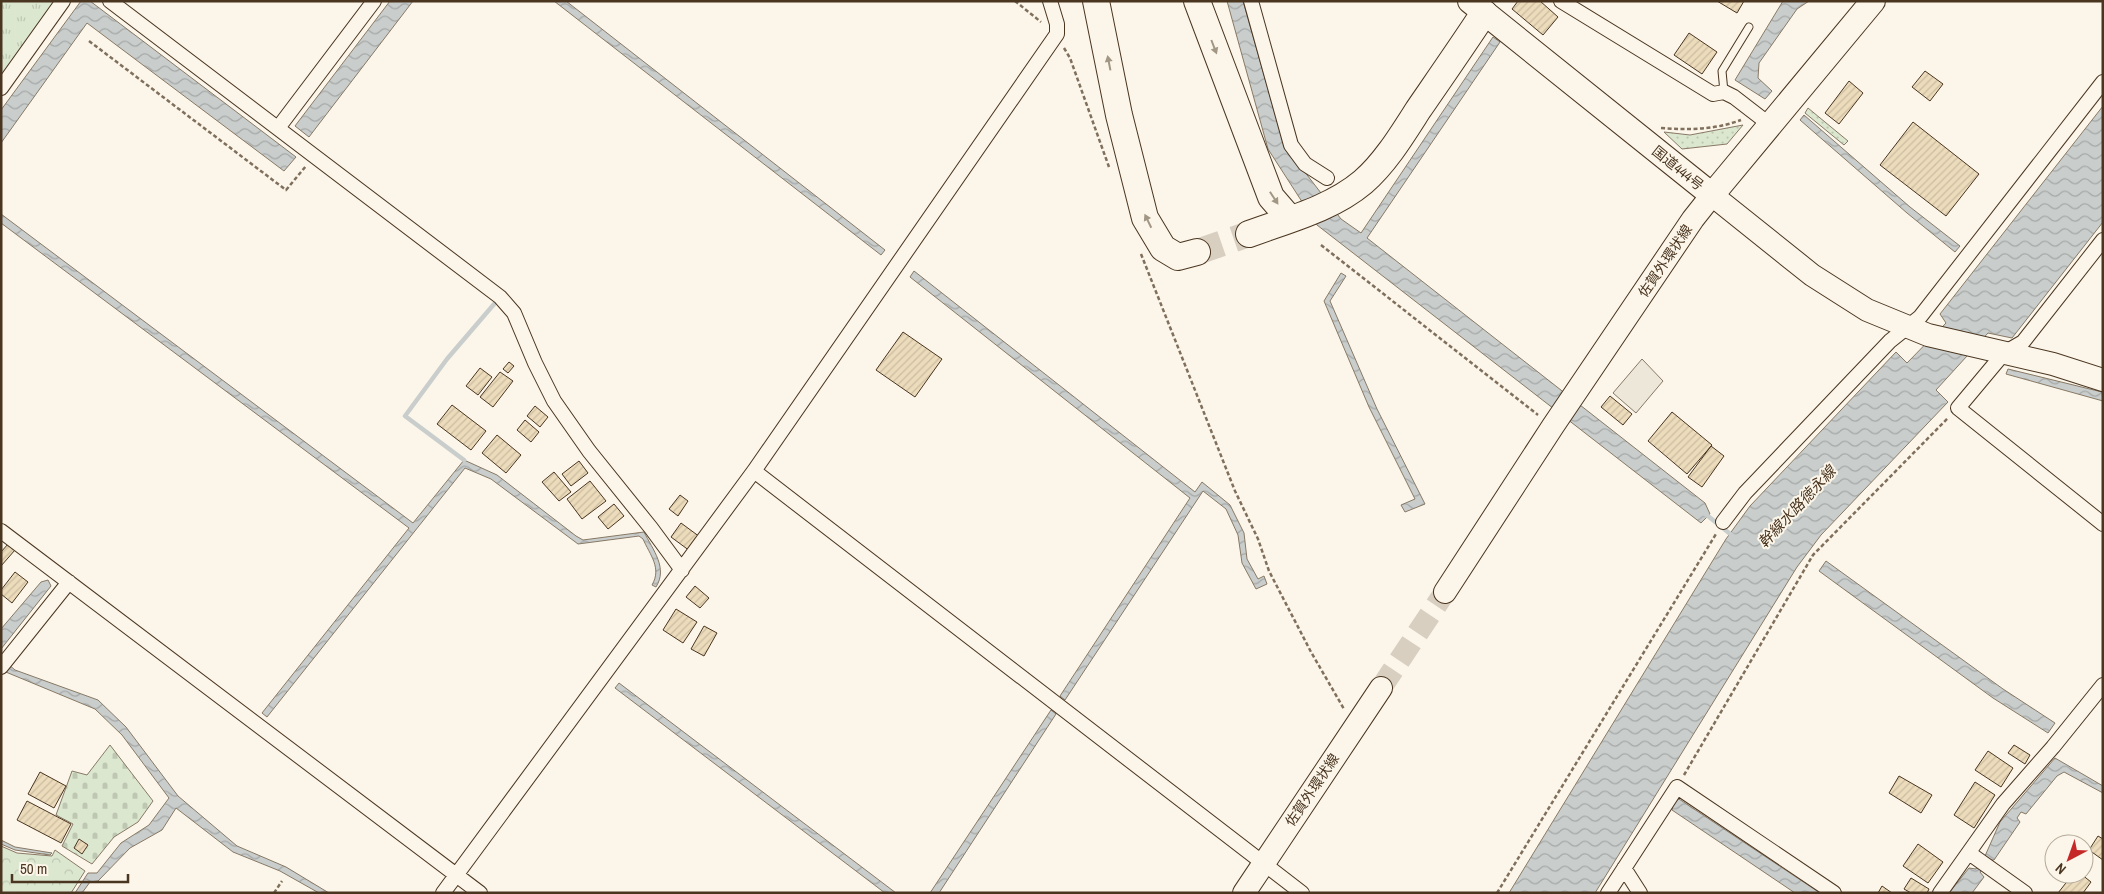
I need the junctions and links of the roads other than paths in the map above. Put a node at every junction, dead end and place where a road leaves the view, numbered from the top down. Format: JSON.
{"nodes":[{"id":1,"x":63,"y":1,"type":"edge"},
{"id":2,"x":110,"y":1,"type":"edge"},
{"id":3,"x":374,"y":1,"type":"edge"},
{"id":4,"x":1050,"y":1,"type":"edge"},
{"id":5,"x":1096,"y":1,"type":"edge"},
{"id":6,"x":1197,"y":1,"type":"edge"},
{"id":7,"x":1252,"y":1,"type":"edge"},
{"id":8,"x":1561,"y":1,"type":"edge"},
{"id":9,"x":1873,"y":1,"type":"edge"},
{"id":10,"x":1477,"y":7,"type":"edge"},
{"id":11,"x":1749,"y":27,"type":"dead end"},
{"id":12,"x":2103,"y":82,"type":"edge"},
{"id":13,"x":1,"y":88,"type":"edge"},
{"id":14,"x":1724,"y":92,"type":"junction"},
{"id":15,"x":1763,"y":119,"type":"junction"},
{"id":16,"x":278,"y":128,"type":"junction"},
{"id":17,"x":1328,"y":178,"type":"dead end"},
{"id":18,"x":1712,"y":195,"type":"junction"},
{"id":19,"x":1290,"y":219,"type":"junction"},
{"id":20,"x":1249,"y":234,"type":"tunnel mouth"},
{"id":21,"x":2103,"y":240,"type":"edge"},
{"id":22,"x":1197,"y":252,"type":"tunnel mouth"},
{"id":23,"x":1908,"y":328,"type":"junction"},
{"id":24,"x":2004,"y":353,"type":"junction"},
{"id":25,"x":2103,"y":380,"type":"edge"},
{"id":26,"x":754,"y":471,"type":"junction"},
{"id":27,"x":2103,"y":524,"type":"edge"},
{"id":28,"x":1720,"y":526,"type":"road end"},
{"id":29,"x":2,"y":534,"type":"edge"},
{"id":30,"x":682,"y":570,"type":"junction"},
{"id":31,"x":69,"y":582,"type":"junction"},
{"id":32,"x":1445,"y":592,"type":"tunnel mouth"},
{"id":33,"x":5,"y":662,"type":"edge"},
{"id":34,"x":2103,"y":685,"type":"edge"},
{"id":35,"x":1381,"y":688,"type":"tunnel mouth"},
{"id":36,"x":1979,"y":860,"type":"junction"},
{"id":37,"x":1264,"y":863,"type":"junction"},
{"id":38,"x":1624,"y":868,"type":"junction"},
{"id":39,"x":456,"y":875,"type":"junction"},
{"id":40,"x":443,"y":893,"type":"edge"},
{"id":41,"x":480,"y":893,"type":"edge"},
{"id":42,"x":1244,"y":893,"type":"edge"},
{"id":43,"x":1302,"y":893,"type":"edge"},
{"id":44,"x":1608,"y":893,"type":"edge"},
{"id":45,"x":1640,"y":893,"type":"edge"},
{"id":46,"x":1834,"y":893,"type":"edge"},
{"id":47,"x":1940,"y":893,"type":"edge"},
{"id":48,"x":2025,"y":893,"type":"edge"}],
"edges":[{"from":1,"to":13,"type":"street"},
{"from":2,"to":16,"type":"street"},
{"from":3,"to":16,"type":"street"},
{"from":4,"to":26,"type":"street"},
{"from":22,"to":5,"type":"highway","one_way":true},
{"from":6,"to":19,"type":"highway","one_way":true},
{"from":7,"to":17,"type":"street"},
{"from":8,"to":14,"type":"street"},
{"from":9,"to":15,"type":"highway","name":"国道444号"},
{"from":10,"to":18,"type":"highway","name":"国道444号"},
{"from":10,"to":19,"type":"highway"},
{"from":11,"to":14,"type":"lane"},
{"from":12,"to":23,"type":"street"},
{"from":14,"to":15,"type":"street"},
{"from":15,"to":18,"type":"highway","name":"国道444号"},
{"from":16,"to":30,"type":"street"},
{"from":18,"to":23,"type":"main road"},
{"from":18,"to":32,"type":"main road","name":"佐賀外環状線"},
{"from":19,"to":20,"type":"highway"},
{"from":21,"to":24,"type":"street"},
{"from":23,"to":24,"type":"main road"},
{"from":23,"to":28,"type":"street"},
{"from":24,"to":25,"type":"main road"},
{"from":24,"to":27,"type":"street"},
{"from":26,"to":30,"type":"street"},
{"from":26,"to":37,"type":"street"},
{"from":29,"to":31,"type":"street"},
{"from":30,"to":39,"type":"street"},
{"from":31,"to":33,"type":"street"},
{"from":31,"to":39,"type":"street"},
{"from":34,"to":36,"type":"street"},
{"from":35,"to":37,"type":"main road","name":"佐賀外環状線"},
{"from":36,"to":47,"type":"street"},
{"from":36,"to":48,"type":"street"},
{"from":37,"to":42,"type":"main road","name":"佐賀外環状線"},
{"from":37,"to":43,"type":"street"},
{"from":38,"to":44,"type":"street"},
{"from":38,"to":45,"type":"street"},
{"from":38,"to":46,"type":"street"},
{"from":39,"to":40,"type":"street"},
{"from":39,"to":41,"type":"street"}]}
